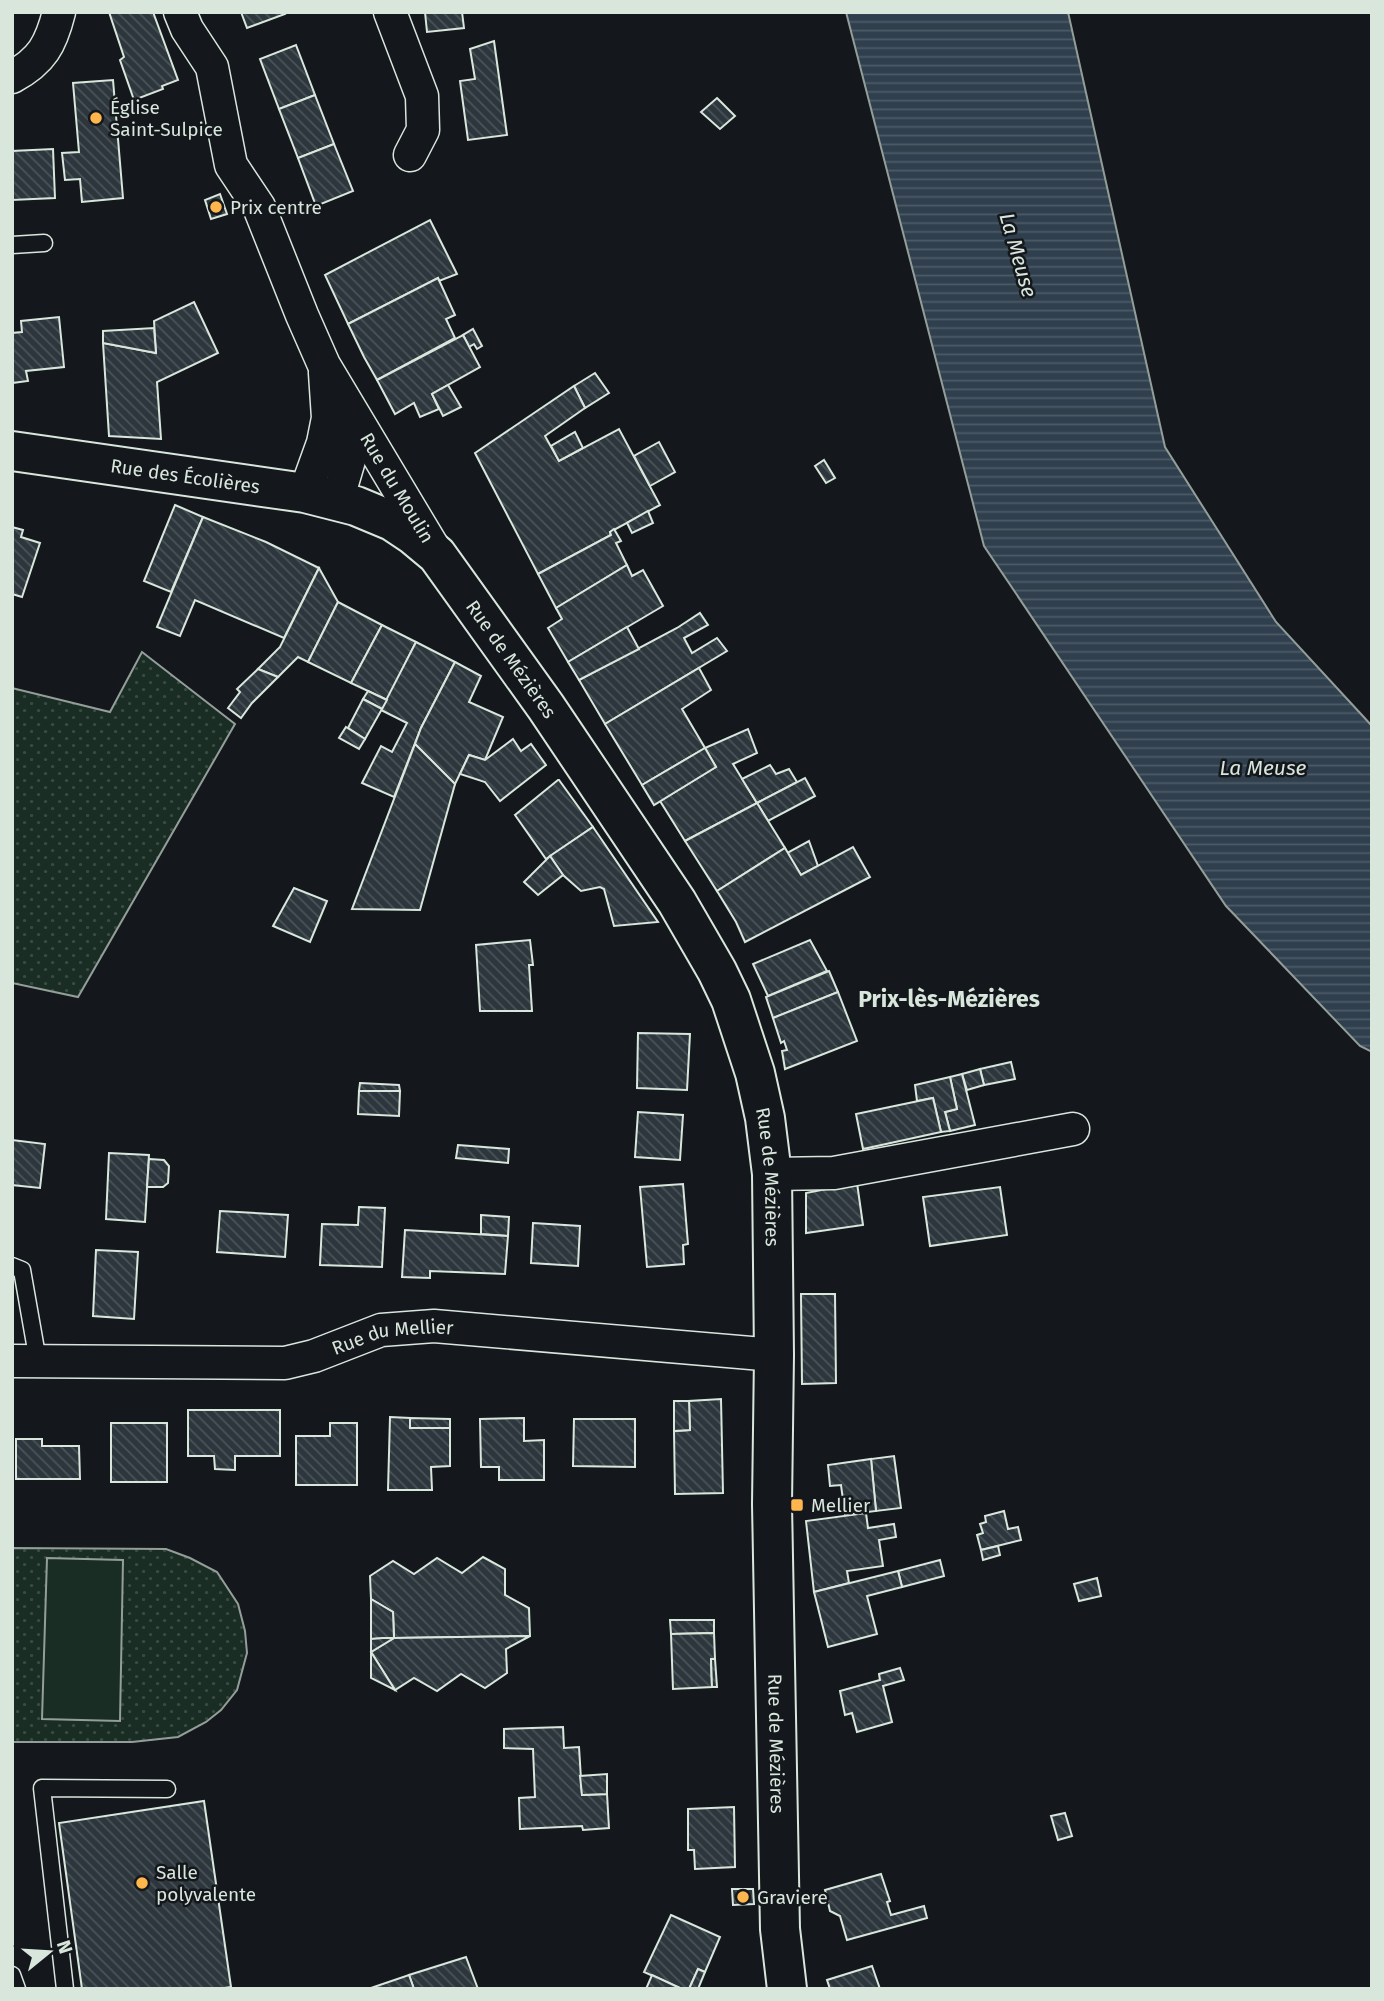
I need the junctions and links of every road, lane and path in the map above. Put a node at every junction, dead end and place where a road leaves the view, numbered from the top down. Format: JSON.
{"nodes":[{"id":1,"x":60,"y":12,"type":"edge"},
{"id":2,"x":180,"y":12,"type":"edge"},
{"id":3,"x":390,"y":12,"type":"edge"},
{"id":4,"x":14,"y":76,"type":"edge"},
{"id":5,"x":410,"y":155,"type":"dead end"},
{"id":6,"x":44,"y":243,"type":"dead end"},
{"id":7,"x":12,"y":245,"type":"edge"},
{"id":8,"x":324,"y":365,"type":"junction"},
{"id":9,"x":357,"y":422,"type":"junction"},
{"id":10,"x":12,"y":451,"type":"edge"},
{"id":11,"x":333,"y":500,"type":"junction"},
{"id":12,"x":437,"y":555,"type":"junction"},
{"id":13,"x":1073,"y":1129,"type":"dead end"},
{"id":14,"x":772,"y":1174,"type":"junction"},
{"id":15,"x":12,"y":1266,"type":"edge"},
{"id":16,"x":774,"y":1355,"type":"junction"},
{"id":17,"x":25,"y":1361,"type":"edge"},
{"id":18,"x":167,"y":1789,"type":"dead end"},
{"id":19,"x":12,"y":1975,"type":"edge"},
{"id":20,"x":17,"y":1989,"type":"edge"},
{"id":21,"x":65,"y":1989,"type":"edge"},
{"id":22,"x":787,"y":1989,"type":"edge"}],
"edges":[{"from":1,"to":4,"type":"street"},
{"from":2,"to":8,"type":"street","name":"Rue du Moulin"},
{"from":3,"to":5,"type":"street"},
{"from":6,"to":7,"type":"lane"},
{"from":8,"to":9,"type":"street","name":"Rue du Moulin"},
{"from":8,"to":11,"type":"street","name":"Rue du Moulin"},
{"from":9,"to":11,"type":"street","name":"Rue du Moulin"},
{"from":9,"to":12,"type":"street","name":"Rue du Moulin"},
{"from":10,"to":11,"type":"street","name":"Rue des Écolières"},
{"from":11,"to":12,"type":"street","name":"Rue de Mézières"},
{"from":12,"to":14,"type":"street","name":"Rue de Mézières"},
{"from":13,"to":14,"type":"street"},
{"from":14,"to":16,"type":"street","name":"Rue de Mézières"},
{"from":15,"to":17,"type":"lane"},
{"from":16,"to":17,"type":"street","name":"Rue du Mellier"},
{"from":16,"to":22,"type":"street","name":"Rue de Mézières"},
{"from":18,"to":21,"type":"lane"},
{"from":19,"to":20,"type":"lane"}]}
